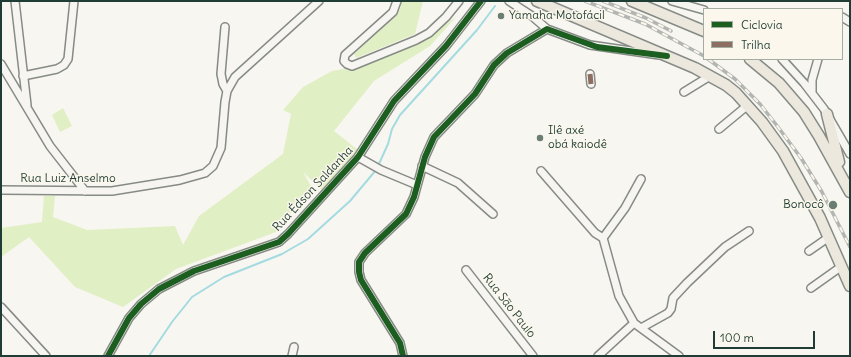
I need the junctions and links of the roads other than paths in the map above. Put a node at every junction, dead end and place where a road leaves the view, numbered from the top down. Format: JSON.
{"nodes":[{"id":1,"x":15,"y":1,"type":"edge"},
{"id":2,"x":74,"y":1,"type":"edge"},
{"id":3,"x":319,"y":1,"type":"edge"},
{"id":4,"x":397,"y":1,"type":"edge"},
{"id":5,"x":459,"y":1,"type":"edge"},
{"id":6,"x":481,"y":1,"type":"edge"},
{"id":7,"x":508,"y":1,"type":"edge"},
{"id":8,"x":537,"y":1,"type":"edge"},
{"id":9,"x":632,"y":1,"type":"edge"},
{"id":10,"x":672,"y":1,"type":"edge"},
{"id":11,"x":703,"y":10,"type":"edge"},
{"id":12,"x":225,"y":27,"type":"dead end"},
{"id":13,"x":546,"y":29,"type":"junction"},
{"id":14,"x":703,"y":32,"type":"edge"},
{"id":15,"x":667,"y":56,"type":"junction"},
{"id":16,"x":751,"y":60,"type":"edge"},
{"id":17,"x":783,"y":60,"type":"edge"},
{"id":18,"x":816,"y":63,"type":"edge"},
{"id":19,"x":1,"y":64,"type":"edge"},
{"id":20,"x":590,"y":74,"type":"dead end"},
{"id":21,"x":798,"y":75,"type":"junction"},
{"id":22,"x":23,"y":76,"type":"junction"},
{"id":23,"x":710,"y":76,"type":"junction"},
{"id":24,"x":592,"y":84,"type":"dead end"},
{"id":25,"x":227,"y":91,"type":"junction"},
{"id":26,"x":684,"y":92,"type":"dead end"},
{"id":27,"x":812,"y":93,"type":"junction"},
{"id":28,"x":748,"y":105,"type":"junction"},
{"id":29,"x":29,"y":113,"type":"junction"},
{"id":30,"x":827,"y":114,"type":"junction"},
{"id":31,"x":719,"y":130,"type":"dead end"},
{"id":32,"x":850,"y":154,"type":"edge"},
{"id":33,"x":358,"y":157,"type":"junction"},
{"id":34,"x":422,"y":166,"type":"junction"},
{"id":35,"x":541,"y":171,"type":"dead end"},
{"id":36,"x":641,"y":179,"type":"dead end"},
{"id":37,"x":844,"y":179,"type":"junction"},
{"id":38,"x":417,"y":185,"type":"junction"},
{"id":39,"x":1,"y":190,"type":"edge"},
{"id":40,"x":85,"y":191,"type":"junction"},
{"id":41,"x":850,"y":192,"type":"edge"},
{"id":42,"x":493,"y":214,"type":"dead end"},
{"id":43,"x":749,"y":231,"type":"dead end"},
{"id":44,"x":829,"y":237,"type":"junction"},
{"id":45,"x":603,"y":238,"type":"junction"},
{"id":46,"x":809,"y":251,"type":"dead end"},
{"id":47,"x":842,"y":266,"type":"junction"},
{"id":48,"x":466,"y":270,"type":"dead end"},
{"id":49,"x":850,"y":286,"type":"edge"},
{"id":50,"x":811,"y":288,"type":"dead end"},
{"id":51,"x":1,"y":307,"type":"edge"},
{"id":52,"x":634,"y":323,"type":"junction"},
{"id":53,"x":641,"y":328,"type":"junction"},
{"id":54,"x":294,"y":347,"type":"dead end"},
{"id":55,"x":46,"y":356,"type":"edge"},
{"id":56,"x":108,"y":356,"type":"edge"},
{"id":57,"x":292,"y":356,"type":"edge"},
{"id":58,"x":403,"y":356,"type":"edge"},
{"id":59,"x":533,"y":356,"type":"edge"},
{"id":60,"x":598,"y":356,"type":"edge"},
{"id":61,"x":679,"y":356,"type":"edge"}],
"edges":[{"from":1,"to":22,"type":"street"},
{"from":2,"to":22,"type":"street"},
{"from":3,"to":25,"type":"street","name":"Rua Luiz Anselmo"},
{"from":4,"to":5,"type":"street"},
{"from":6,"to":33,"type":"street","name":"Rua Édson Saldanha"},
{"from":7,"to":13,"type":"street"},
{"from":8,"to":15,"type":"highway"},
{"from":9,"to":14,"type":"highway"},
{"from":10,"to":11,"type":"street"},
{"from":12,"to":25,"type":"street"},
{"from":13,"to":15,"type":"street"},
{"from":13,"to":34,"type":"street"},
{"from":15,"to":23,"type":"highway"},
{"from":16,"to":37,"type":"highway"},
{"from":17,"to":21,"type":"street"},
{"from":18,"to":21,"type":"street"},
{"from":18,"to":27,"type":"street"},
{"from":19,"to":29,"type":"street"},
{"from":20,"to":24,"type":"street"},
{"from":21,"to":27,"type":"street"},
{"from":22,"to":29,"type":"street"},
{"from":23,"to":26,"type":"street"},
{"from":23,"to":28,"type":"highway"},
{"from":25,"to":40,"type":"street","name":"Rua Luiz Anselmo"},
{"from":27,"to":30,"type":"street"},
{"from":28,"to":31,"type":"street"},
{"from":28,"to":44,"type":"highway"},
{"from":29,"to":40,"type":"street"},
{"from":30,"to":32,"type":"street"},
{"from":30,"to":37,"type":"highway"},
{"from":33,"to":38,"type":"street"},
{"from":33,"to":56,"type":"street","name":"Rua Édson Saldanha"},
{"from":34,"to":38,"type":"street"},
{"from":34,"to":42,"type":"street"},
{"from":35,"to":45,"type":"street"},
{"from":36,"to":45,"type":"street"},
{"from":37,"to":41,"type":"highway"},
{"from":38,"to":58,"type":"street"},
{"from":39,"to":40,"type":"street","name":"Rua Luiz Anselmo"},
{"from":43,"to":53,"type":"street"},
{"from":44,"to":46,"type":"street"},
{"from":44,"to":47,"type":"highway"},
{"from":45,"to":52,"type":"street"},
{"from":47,"to":49,"type":"highway"},
{"from":47,"to":50,"type":"street"},
{"from":48,"to":59,"type":"street","name":"Rua São Paulo"},
{"from":51,"to":55,"type":"street"},
{"from":52,"to":53,"type":"street"},
{"from":52,"to":60,"type":"street"},
{"from":53,"to":61,"type":"street"},
{"from":54,"to":57,"type":"street"}]}
